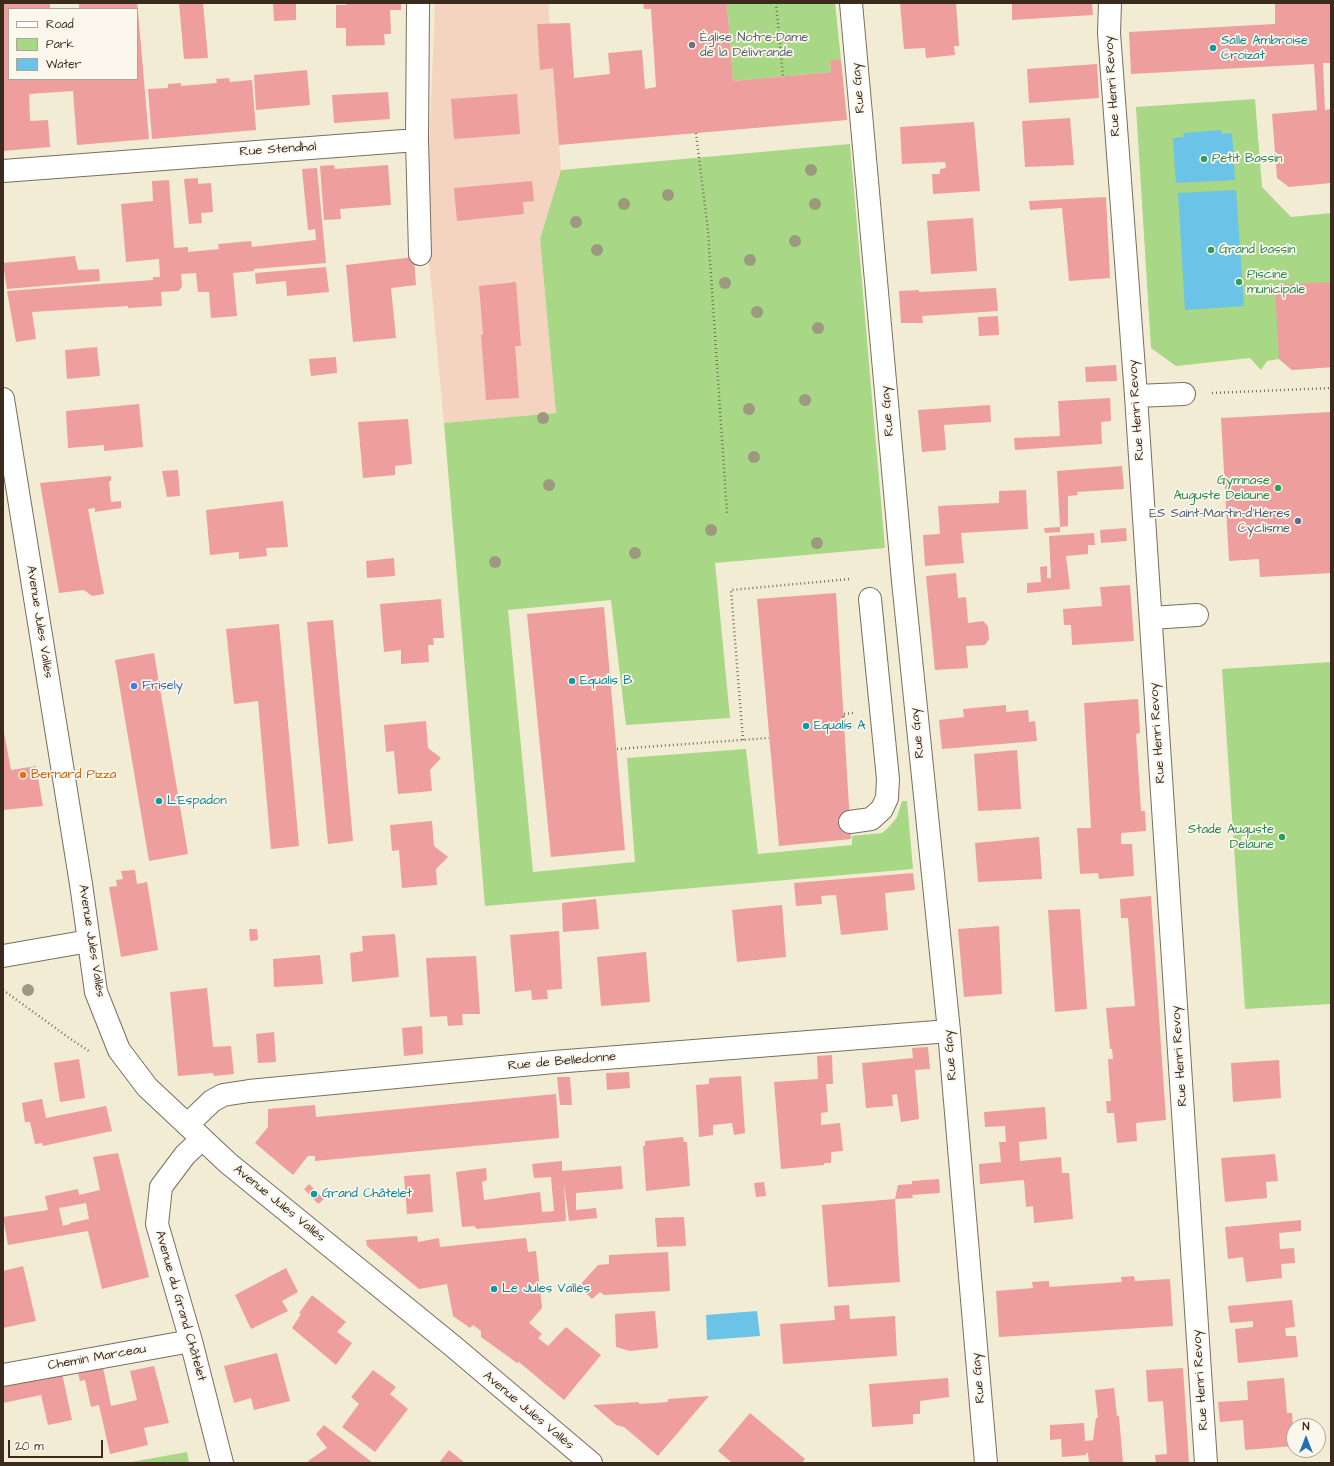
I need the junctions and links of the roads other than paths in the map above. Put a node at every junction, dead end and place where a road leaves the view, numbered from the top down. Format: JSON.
{"nodes":[{"id":1,"x":418,"y":3,"type":"edge"},
{"id":2,"x":851,"y":3,"type":"edge"},
{"id":3,"x":1110,"y":3,"type":"edge"},
{"id":4,"x":417,"y":140,"type":"junction"},
{"id":5,"x":3,"y":171,"type":"edge"},
{"id":6,"x":420,"y":254,"type":"dead end"},
{"id":7,"x":1184,"y":394,"type":"road end"},
{"id":8,"x":1136,"y":396,"type":"junction"},
{"id":9,"x":3,"y":399,"type":"edge"},
{"id":10,"x":870,"y":599,"type":"road end"},
{"id":11,"x":1197,"y":615,"type":"dead end"},
{"id":12,"x":1151,"y":618,"type":"junction"},
{"id":13,"x":914,"y":698,"type":"junction"},
{"id":14,"x":880,"y":702,"type":"junction"},
{"id":15,"x":850,"y":822,"type":"dead end"},
{"id":16,"x":89,"y":941,"type":"junction"},
{"id":17,"x":3,"y":956,"type":"edge"},
{"id":18,"x":949,"y":1031,"type":"junction"},
{"id":19,"x":195,"y":1132,"type":"junction"},
{"id":20,"x":192,"y":1341,"type":"junction"},
{"id":21,"x":3,"y":1375,"type":"edge"},
{"id":22,"x":222,"y":1463,"type":"edge"},
{"id":23,"x":591,"y":1463,"type":"edge"},
{"id":24,"x":986,"y":1463,"type":"edge"},
{"id":25,"x":1206,"y":1463,"type":"edge"}],
"edges":[{"from":1,"to":4,"type":"street"},
{"from":2,"to":13,"type":"street","name":"Rue Gay"},
{"from":3,"to":8,"type":"street","name":"Rue Henri Revoy"},
{"from":4,"to":5,"type":"street","name":"Rue Stendhal"},
{"from":4,"to":6,"type":"street"},
{"from":7,"to":8,"type":"street"},
{"from":8,"to":12,"type":"street","name":"Rue Henri Revoy"},
{"from":9,"to":16,"type":"street","name":"Avenue Jules Vallès"},
{"from":10,"to":14,"type":"street"},
{"from":11,"to":12,"type":"street"},
{"from":12,"to":25,"type":"street","name":"Rue Henri Revoy"},
{"from":13,"to":14,"type":"street"},
{"from":13,"to":18,"type":"street","name":"Rue Gay"},
{"from":14,"to":15,"type":"street"},
{"from":16,"to":17,"type":"street"},
{"from":16,"to":19,"type":"street","name":"Avenue Jules Vallès"},
{"from":18,"to":19,"type":"street","name":"Rue de Belledonne"},
{"from":18,"to":24,"type":"street","name":"Rue Gay"},
{"from":19,"to":20,"type":"street","name":"Avenue du Grand Châtelet"},
{"from":19,"to":23,"type":"street","name":"Avenue Jules Vallès"},
{"from":20,"to":21,"type":"street","name":"Chemin Marceau"},
{"from":20,"to":22,"type":"street","name":"Avenue du Grand Châtelet"}]}
